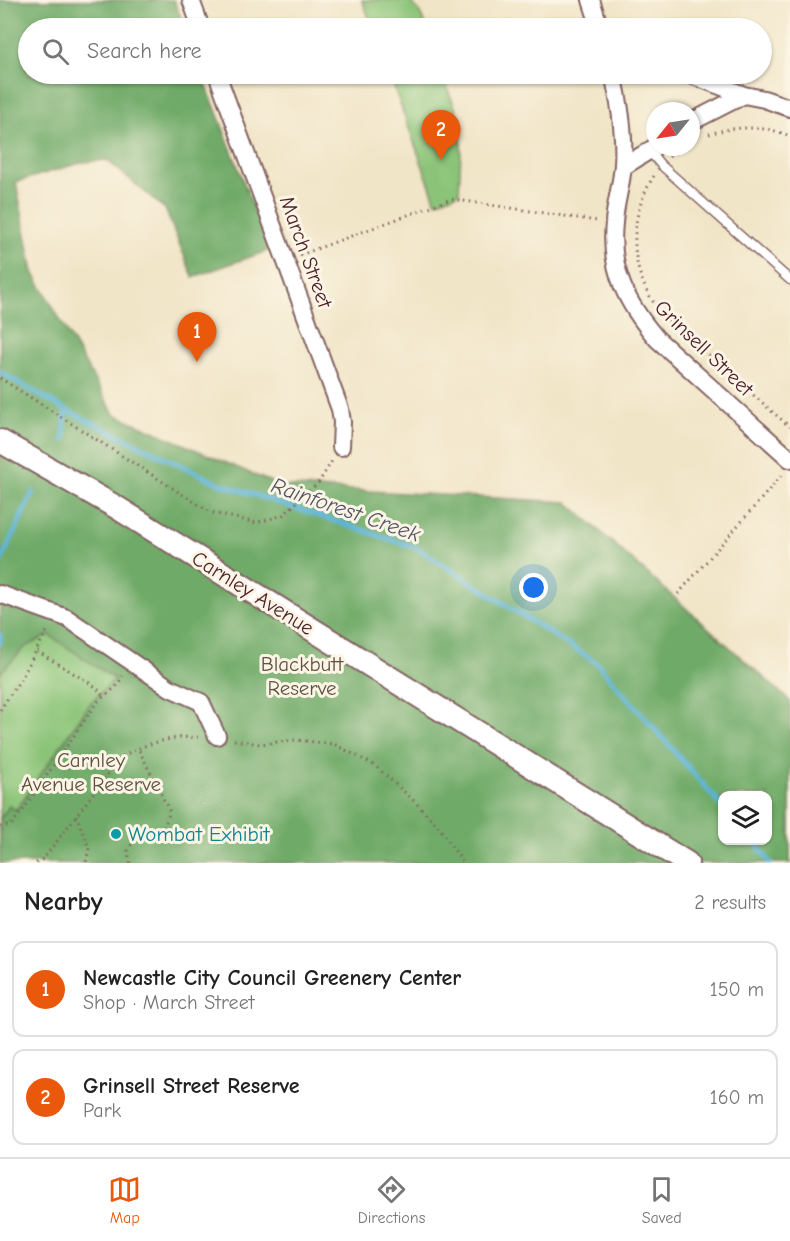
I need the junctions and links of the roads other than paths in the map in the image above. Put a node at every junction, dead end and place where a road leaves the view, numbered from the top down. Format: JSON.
{"nodes":[{"id":1,"x":190,"y":0,"type":"edge"},
{"id":2,"x":591,"y":0,"type":"edge"},
{"id":3,"x":197,"y":18,"type":"edge"},
{"id":4,"x":597,"y":18,"type":"edge"},
{"id":5,"x":221,"y":84,"type":"edge"},
{"id":6,"x":615,"y":84,"type":"edge"},
{"id":7,"x":715,"y":84,"type":"edge"},
{"id":8,"x":744,"y":95,"type":"junction"},
{"id":9,"x":790,"y":108,"type":"edge"},
{"id":10,"x":700,"y":117,"type":"edge"},
{"id":11,"x":646,"y":153,"type":"edge"},
{"id":12,"x":656,"y":156,"type":"edge"},
{"id":13,"x":623,"y":167,"type":"junction"},
{"id":14,"x":790,"y":280,"type":"edge"},
{"id":15,"x":0,"y":441,"type":"edge"},
{"id":16,"x":341,"y":447,"type":"road end"},
{"id":17,"x":790,"y":459,"type":"edge"},
{"id":18,"x":3,"y":595,"type":"edge"},
{"id":19,"x":217,"y":736,"type":"road end"},
{"id":20,"x":687,"y":863,"type":"edge"}],
"edges":[{"from":1,"to":3,"type":"street"},
{"from":2,"to":4,"type":"street"},
{"from":5,"to":16,"type":"street","name":"March Street"},
{"from":6,"to":13,"type":"street","name":"Grinsell Street"},
{"from":7,"to":8,"type":"street"},
{"from":8,"to":9,"type":"street"},
{"from":8,"to":10,"type":"street"},
{"from":11,"to":13,"type":"street"},
{"from":12,"to":14,"type":"lane"},
{"from":13,"to":17,"type":"street","name":"Grinsell Street"},
{"from":15,"to":20,"type":"main road","name":"Carnley Avenue"},
{"from":18,"to":19,"type":"street"}]}
